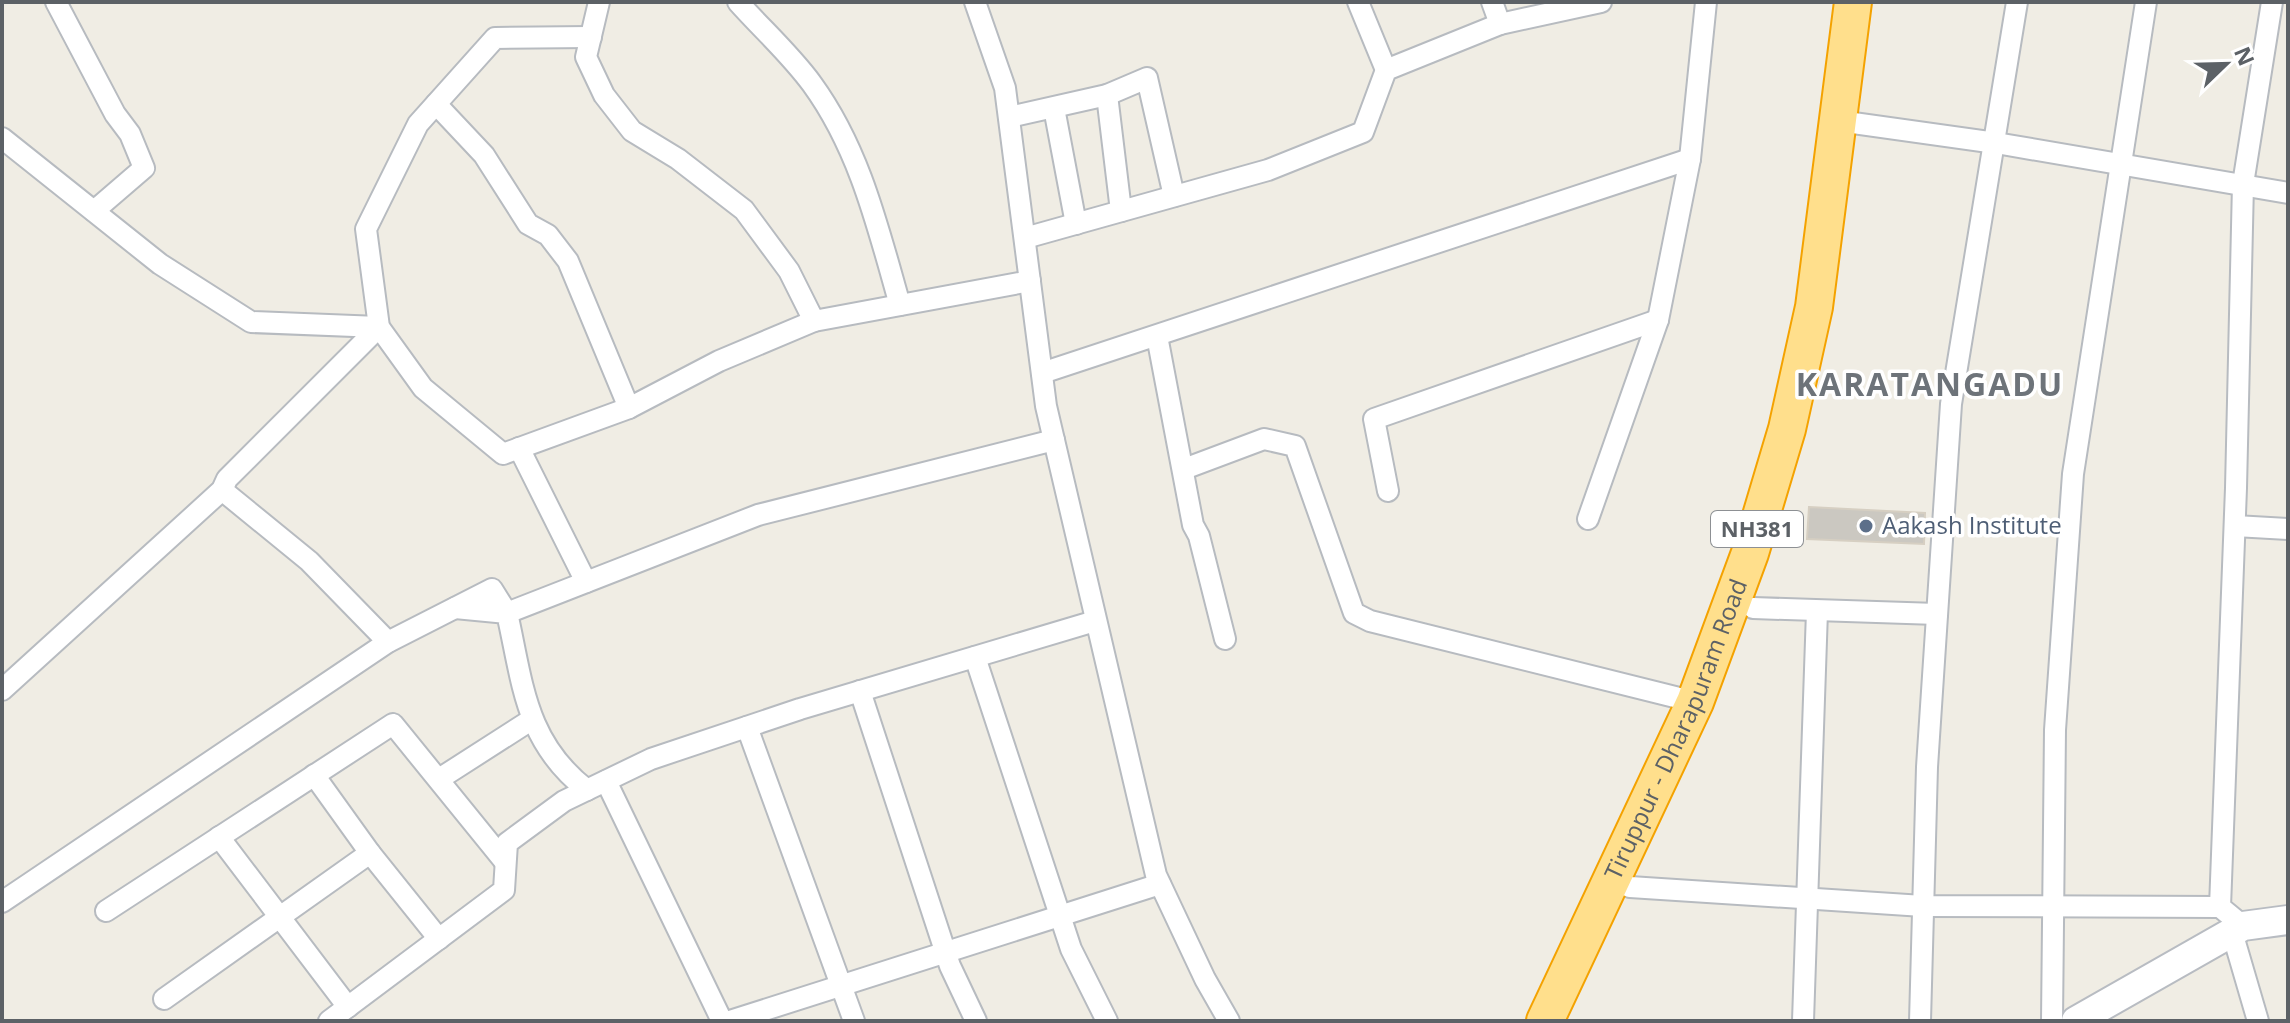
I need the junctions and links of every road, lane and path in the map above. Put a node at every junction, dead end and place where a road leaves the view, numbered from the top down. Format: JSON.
{"nodes":[{"id":1,"x":56,"y":2,"type":"edge"},
{"id":2,"x":599,"y":2,"type":"edge"},
{"id":3,"x":738,"y":2,"type":"edge"},
{"id":4,"x":975,"y":2,"type":"edge"},
{"id":5,"x":1358,"y":2,"type":"edge"},
{"id":6,"x":1492,"y":2,"type":"edge"},
{"id":7,"x":1601,"y":2,"type":"edge"},
{"id":8,"x":1706,"y":2,"type":"edge"},
{"id":9,"x":1853,"y":2,"type":"edge"},
{"id":10,"x":1872,"y":2,"type":"edge"},
{"id":11,"x":2017,"y":2,"type":"edge"},
{"id":12,"x":2146,"y":2,"type":"edge"},
{"id":13,"x":2272,"y":2,"type":"edge"},
{"id":14,"x":1500,"y":24,"type":"junction"},
{"id":15,"x":591,"y":37,"type":"junction"},
{"id":16,"x":1386,"y":70,"type":"junction"},
{"id":17,"x":1107,"y":95,"type":"junction"},
{"id":18,"x":436,"y":104,"type":"junction"},
{"id":19,"x":1054,"y":108,"type":"junction"},
{"id":20,"x":1009,"y":117,"type":"junction"},
{"id":21,"x":1848,"y":122,"type":"junction"},
{"id":22,"x":3,"y":137,"type":"edge"},
{"id":23,"x":1996,"y":143,"type":"junction"},
{"id":24,"x":1690,"y":159,"type":"junction"},
{"id":25,"x":2121,"y":166,"type":"junction"},
{"id":26,"x":2243,"y":184,"type":"junction"},
{"id":27,"x":2288,"y":193,"type":"edge"},
{"id":28,"x":1174,"y":196,"type":"junction"},
{"id":29,"x":94,"y":211,"type":"junction"},
{"id":30,"x":1121,"y":211,"type":"junction"},
{"id":31,"x":1076,"y":224,"type":"junction"},
{"id":32,"x":1025,"y":238,"type":"junction"},
{"id":33,"x":1030,"y":281,"type":"junction"},
{"id":34,"x":900,"y":305,"type":"junction"},
{"id":35,"x":1658,"y":320,"type":"junction"},
{"id":36,"x":814,"y":321,"type":"junction"},
{"id":37,"x":379,"y":327,"type":"junction"},
{"id":38,"x":1157,"y":336,"type":"junction"},
{"id":39,"x":1042,"y":373,"type":"junction"},
{"id":40,"x":629,"y":408,"type":"junction"},
{"id":41,"x":1054,"y":440,"type":"junction"},
{"id":42,"x":519,"y":448,"type":"junction"},
{"id":43,"x":1184,"y":469,"type":"junction"},
{"id":44,"x":222,"y":490,"type":"junction"},
{"id":45,"x":1388,"y":491,"type":"dead end"},
{"id":46,"x":1588,"y":519,"type":"dead end"},
{"id":47,"x":2235,"y":526,"type":"junction"},
{"id":48,"x":2288,"y":529,"type":"edge"},
{"id":49,"x":586,"y":582,"type":"junction"},
{"id":50,"x":1753,"y":608,"type":"junction"},
{"id":51,"x":1817,"y":611,"type":"junction"},
{"id":52,"x":507,"y":613,"type":"junction"},
{"id":53,"x":1937,"y":614,"type":"junction"},
{"id":54,"x":1095,"y":621,"type":"junction"},
{"id":55,"x":1225,"y":639,"type":"dead end"},
{"id":56,"x":388,"y":642,"type":"junction"},
{"id":57,"x":975,"y":657,"type":"junction"},
{"id":58,"x":2,"y":690,"type":"edge"},
{"id":59,"x":860,"y":691,"type":"junction"},
{"id":60,"x":1695,"y":702,"type":"junction"},
{"id":61,"x":531,"y":720,"type":"junction"},
{"id":62,"x":747,"y":727,"type":"junction"},
{"id":63,"x":314,"y":775,"type":"junction"},
{"id":64,"x":439,"y":779,"type":"junction"},
{"id":65,"x":606,"y":781,"type":"junction"},
{"id":66,"x":587,"y":790,"type":"junction"},
{"id":67,"x":219,"y":837,"type":"junction"},
{"id":68,"x":370,"y":853,"type":"junction"},
{"id":69,"x":505,"y":862,"type":"junction"},
{"id":70,"x":1622,"y":883,"type":"junction"},
{"id":71,"x":1160,"y":884,"type":"junction"},
{"id":72,"x":1807,"y":897,"type":"junction"},
{"id":73,"x":2,"y":902,"type":"edge"},
{"id":74,"x":1923,"y":906,"type":"junction"},
{"id":75,"x":2053,"y":906,"type":"junction"},
{"id":76,"x":106,"y":911,"type":"dead end"},
{"id":77,"x":1060,"y":915,"type":"junction"},
{"id":78,"x":280,"y":917,"type":"junction"},
{"id":79,"x":2288,"y":920,"type":"edge"},
{"id":80,"x":2232,"y":922,"type":"junction"},
{"id":81,"x":439,"y":939,"type":"junction"},
{"id":82,"x":945,"y":952,"type":"junction"},
{"id":83,"x":841,"y":985,"type":"junction"},
{"id":84,"x":164,"y":999,"type":"dead end"},
{"id":85,"x":348,"y":1007,"type":"junction"},
{"id":86,"x":329,"y":1021,"type":"edge"},
{"id":87,"x":722,"y":1021,"type":"edge"},
{"id":88,"x":730,"y":1021,"type":"edge"},
{"id":89,"x":854,"y":1021,"type":"edge"},
{"id":90,"x":976,"y":1021,"type":"edge"},
{"id":91,"x":1107,"y":1021,"type":"edge"},
{"id":92,"x":1229,"y":1021,"type":"edge"},
{"id":93,"x":1545,"y":1021,"type":"edge"},
{"id":94,"x":1570,"y":1021,"type":"edge"},
{"id":95,"x":1803,"y":1021,"type":"edge"},
{"id":96,"x":1920,"y":1021,"type":"edge"},
{"id":97,"x":2052,"y":1021,"type":"edge"},
{"id":98,"x":2076,"y":1021,"type":"edge"},
{"id":99,"x":2258,"y":1021,"type":"edge"}],
"edges":[{"from":1,"to":29,"type":"street"},
{"from":2,"to":15,"type":"street"},
{"from":3,"to":34,"type":"street"},
{"from":4,"to":20,"type":"street"},
{"from":5,"to":16,"type":"street"},
{"from":6,"to":14,"type":"street"},
{"from":7,"to":14,"type":"street"},
{"from":8,"to":24,"type":"street"},
{"from":9,"to":21,"type":"highway","name":"Tiruppur - Dharapuram Road","number":"NH381"},
{"from":10,"to":21,"type":"highway","number":"NH381"},
{"from":11,"to":23,"type":"street"},
{"from":12,"to":25,"type":"street"},
{"from":13,"to":26,"type":"street"},
{"from":14,"to":16,"type":"street"},
{"from":15,"to":18,"type":"street"},
{"from":15,"to":36,"type":"street"},
{"from":16,"to":28,"type":"street"},
{"from":17,"to":19,"type":"street"},
{"from":17,"to":28,"type":"street"},
{"from":17,"to":30,"type":"street"},
{"from":18,"to":37,"type":"street"},
{"from":18,"to":40,"type":"street"},
{"from":19,"to":20,"type":"street"},
{"from":19,"to":31,"type":"street"},
{"from":20,"to":32,"type":"street"},
{"from":21,"to":23,"type":"street"},
{"from":21,"to":50,"type":"highway","number":"NH381"},
{"from":21,"to":60,"type":"highway","name":"Tiruppur - Dharapuram Road","number":"NH381"},
{"from":22,"to":29,"type":"street"},
{"from":23,"to":25,"type":"street"},
{"from":23,"to":53,"type":"street"},
{"from":24,"to":35,"type":"street"},
{"from":24,"to":38,"type":"street"},
{"from":25,"to":26,"type":"street"},
{"from":25,"to":75,"type":"street"},
{"from":26,"to":27,"type":"street"},
{"from":26,"to":47,"type":"street"},
{"from":28,"to":30,"type":"street"},
{"from":29,"to":37,"type":"street"},
{"from":30,"to":31,"type":"street"},
{"from":31,"to":32,"type":"street"},
{"from":32,"to":33,"type":"street"},
{"from":33,"to":34,"type":"street"},
{"from":33,"to":39,"type":"street"},
{"from":34,"to":36,"type":"street"},
{"from":35,"to":45,"type":"street"},
{"from":35,"to":46,"type":"street"},
{"from":36,"to":40,"type":"street"},
{"from":37,"to":42,"type":"street"},
{"from":37,"to":44,"type":"street"},
{"from":38,"to":39,"type":"street"},
{"from":38,"to":43,"type":"street"},
{"from":39,"to":41,"type":"street"},
{"from":40,"to":42,"type":"street"},
{"from":41,"to":49,"type":"street"},
{"from":41,"to":54,"type":"street"},
{"from":42,"to":49,"type":"street"},
{"from":43,"to":55,"type":"street"},
{"from":43,"to":60,"type":"street"},
{"from":44,"to":56,"type":"street"},
{"from":44,"to":58,"type":"street"},
{"from":47,"to":48,"type":"street"},
{"from":47,"to":80,"type":"street"},
{"from":49,"to":52,"type":"street"},
{"from":50,"to":51,"type":"street"},
{"from":50,"to":70,"type":"highway","number":"NH381"},
{"from":51,"to":53,"type":"street"},
{"from":51,"to":72,"type":"street"},
{"from":52,"to":56,"type":"street"},
{"from":52,"to":61,"type":"street"},
{"from":53,"to":74,"type":"street"},
{"from":54,"to":57,"type":"street"},
{"from":54,"to":71,"type":"street"},
{"from":56,"to":73,"type":"street"},
{"from":57,"to":59,"type":"street"},
{"from":57,"to":77,"type":"street"},
{"from":59,"to":62,"type":"street"},
{"from":59,"to":82,"type":"street"},
{"from":60,"to":70,"type":"highway","name":"Tiruppur - Dharapuram Road","number":"NH381"},
{"from":61,"to":64,"type":"street"},
{"from":61,"to":66,"type":"street"},
{"from":62,"to":65,"type":"street"},
{"from":62,"to":83,"type":"street"},
{"from":63,"to":64,"type":"street"},
{"from":63,"to":67,"type":"street"},
{"from":63,"to":68,"type":"street"},
{"from":64,"to":69,"type":"street"},
{"from":65,"to":66,"type":"street"},
{"from":65,"to":87,"type":"street"},
{"from":66,"to":69,"type":"street"},
{"from":67,"to":76,"type":"street"},
{"from":67,"to":78,"type":"street"},
{"from":68,"to":78,"type":"street"},
{"from":68,"to":81,"type":"street"},
{"from":69,"to":81,"type":"street"},
{"from":70,"to":72,"type":"street"},
{"from":70,"to":93,"type":"highway","name":"Tiruppur - Dharapuram Road","number":"NH381"},
{"from":70,"to":94,"type":"highway","number":"NH381"},
{"from":71,"to":77,"type":"street"},
{"from":71,"to":92,"type":"street"},
{"from":72,"to":74,"type":"street"},
{"from":72,"to":95,"type":"street"},
{"from":74,"to":75,"type":"street"},
{"from":74,"to":96,"type":"street"},
{"from":75,"to":80,"type":"street"},
{"from":75,"to":97,"type":"street"},
{"from":77,"to":82,"type":"street"},
{"from":77,"to":91,"type":"street"},
{"from":78,"to":84,"type":"street"},
{"from":78,"to":85,"type":"street"},
{"from":79,"to":80,"type":"street"},
{"from":80,"to":98,"type":"street"},
{"from":80,"to":99,"type":"street"},
{"from":81,"to":85,"type":"street"},
{"from":82,"to":83,"type":"street"},
{"from":82,"to":90,"type":"street"},
{"from":83,"to":88,"type":"street"},
{"from":83,"to":89,"type":"street"},
{"from":85,"to":86,"type":"street"}]}
